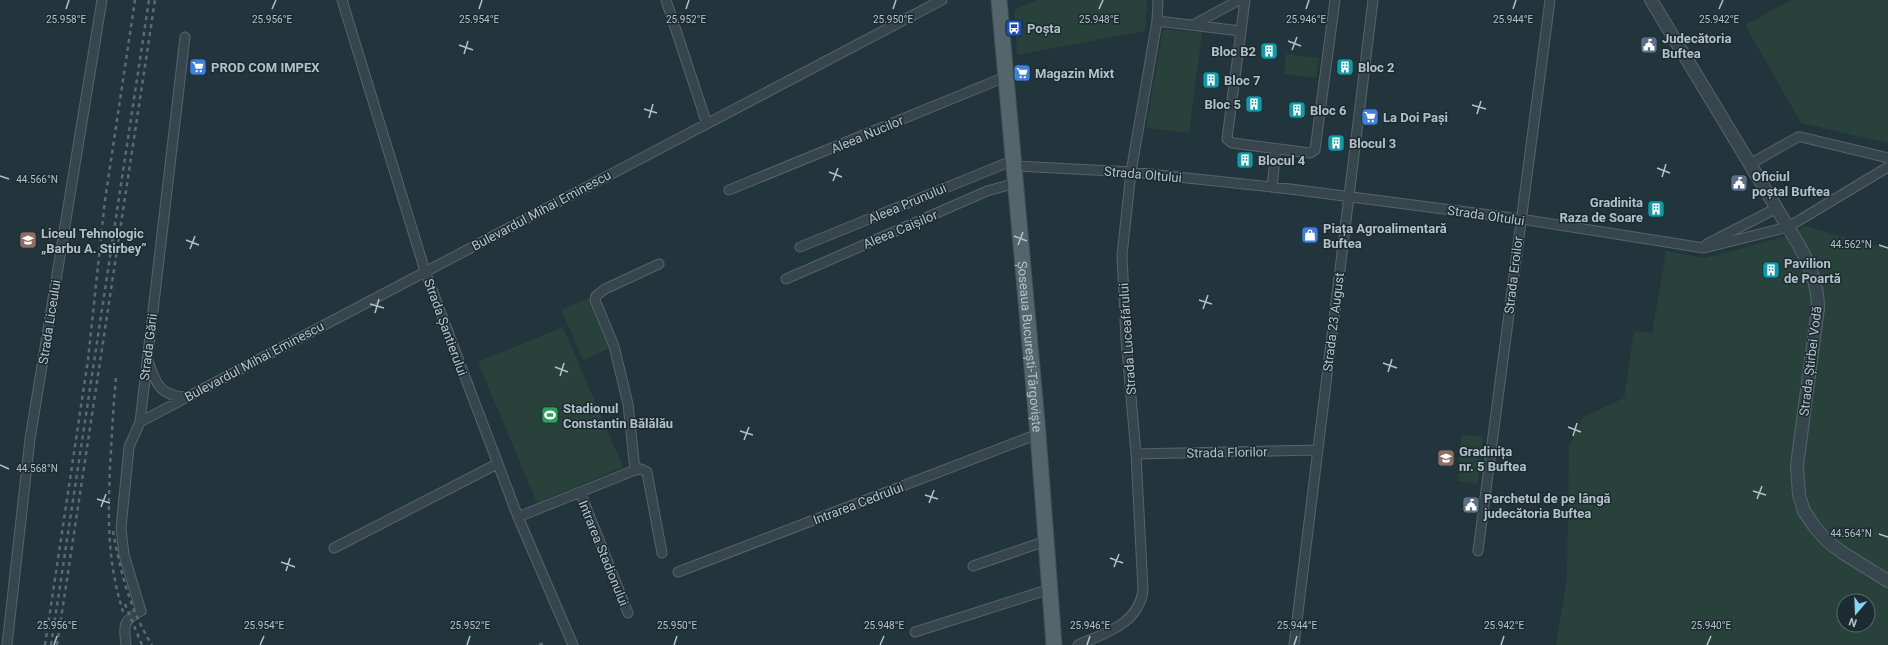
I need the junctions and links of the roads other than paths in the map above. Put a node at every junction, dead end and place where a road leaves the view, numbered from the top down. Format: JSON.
{"nodes":[{"id":1,"x":102,"y":0,"type":"edge"},
{"id":2,"x":342,"y":0,"type":"edge"},
{"id":3,"x":666,"y":0,"type":"edge"},
{"id":4,"x":942,"y":0,"type":"edge"},
{"id":5,"x":999,"y":0,"type":"edge"},
{"id":6,"x":1158,"y":0,"type":"edge"},
{"id":7,"x":1239,"y":0,"type":"edge"},
{"id":8,"x":1245,"y":0,"type":"edge"},
{"id":9,"x":1335,"y":0,"type":"edge"},
{"id":10,"x":1373,"y":0,"type":"edge"},
{"id":11,"x":1550,"y":0,"type":"edge"},
{"id":12,"x":1651,"y":0,"type":"edge"},
{"id":13,"x":1157,"y":21,"type":"junction"},
{"id":14,"x":1193,"y":25,"type":"junction"},
{"id":15,"x":1241,"y":31,"type":"junction"},
{"id":16,"x":185,"y":37,"type":"dead end"},
{"id":17,"x":1005,"y":77,"type":"junction"},
{"id":18,"x":707,"y":124,"type":"junction"},
{"id":19,"x":1276,"y":149,"type":"junction"},
{"id":20,"x":1888,"y":158,"type":"edge"},
{"id":21,"x":1014,"y":163,"type":"junction"},
{"id":22,"x":1750,"y":164,"type":"junction"},
{"id":23,"x":1888,"y":167,"type":"edge"},
{"id":24,"x":1131,"y":172,"type":"junction"},
{"id":25,"x":1016,"y":183,"type":"junction"},
{"id":26,"x":1272,"y":187,"type":"junction"},
{"id":27,"x":729,"y":190,"type":"dead end"},
{"id":28,"x":1349,"y":196,"type":"junction"},
{"id":29,"x":1777,"y":208,"type":"junction"},
{"id":30,"x":1520,"y":219,"type":"junction"},
{"id":31,"x":1788,"y":227,"type":"junction"},
{"id":32,"x":800,"y":247,"type":"dead end"},
{"id":33,"x":1699,"y":248,"type":"junction"},
{"id":34,"x":659,"y":264,"type":"dead end"},
{"id":35,"x":425,"y":271,"type":"junction"},
{"id":36,"x":786,"y":279,"type":"dead end"},
{"id":37,"x":147,"y":359,"type":"junction"},
{"id":38,"x":186,"y":397,"type":"junction"},
{"id":39,"x":140,"y":422,"type":"junction"},
{"id":40,"x":1038,"y":434,"type":"junction"},
{"id":41,"x":1318,"y":450,"type":"junction"},
{"id":42,"x":1136,"y":454,"type":"junction"},
{"id":43,"x":497,"y":464,"type":"junction"},
{"id":44,"x":635,"y":470,"type":"junction"},
{"id":45,"x":580,"y":492,"type":"junction"},
{"id":46,"x":518,"y":517,"type":"junction"},
{"id":47,"x":1046,"y":541,"type":"junction"},
{"id":48,"x":334,"y":548,"type":"dead end"},
{"id":49,"x":1478,"y":551,"type":"dead end"},
{"id":50,"x":662,"y":553,"type":"dead end"},
{"id":51,"x":973,"y":566,"type":"dead end"},
{"id":52,"x":678,"y":572,"type":"dead end"},
{"id":53,"x":1888,"y":581,"type":"edge"},
{"id":54,"x":1050,"y":589,"type":"junction"},
{"id":55,"x":628,"y":613,"type":"dead end"},
{"id":56,"x":915,"y":632,"type":"dead end"},
{"id":57,"x":7,"y":645,"type":"edge"},
{"id":58,"x":126,"y":645,"type":"edge"},
{"id":59,"x":573,"y":645,"type":"edge"},
{"id":60,"x":1054,"y":645,"type":"edge"},
{"id":61,"x":1078,"y":645,"type":"edge"},
{"id":62,"x":1294,"y":645,"type":"edge"}],
"edges":[{"from":1,"to":57,"type":"street","name":"Strada Liceului"},
{"from":2,"to":35,"type":"street","name":"Strada Șantierului"},
{"from":3,"to":18,"type":"street"},
{"from":4,"to":18,"type":"street","name":"Bulevardul Mihai Eminescu"},
{"from":5,"to":17,"type":"main road","name":"Șoseaua București-Târgoviște"},
{"from":6,"to":13,"type":"street","name":"Strada Luceafărului"},
{"from":7,"to":14,"type":"street"},
{"from":8,"to":15,"type":"street"},
{"from":9,"to":19,"type":"street"},
{"from":10,"to":28,"type":"street","name":"Strada 23 August"},
{"from":11,"to":30,"type":"street","name":"Strada Eroilor"},
{"from":12,"to":22,"type":"street","name":"Strada Știrbei Vodă"},
{"from":13,"to":14,"type":"street"},
{"from":13,"to":24,"type":"street","name":"Strada Luceafărului"},
{"from":14,"to":15,"type":"street"},
{"from":15,"to":19,"type":"street"},
{"from":16,"to":37,"type":"street","name":"Strada Gării"},
{"from":17,"to":21,"type":"main road","name":"Șoseaua București-Târgoviște"},
{"from":17,"to":27,"type":"street","name":"Aleea Nucilor"},
{"from":18,"to":35,"type":"street","name":"Bulevardul Mihai Eminescu"},
{"from":19,"to":26,"type":"street"},
{"from":20,"to":22,"type":"street"},
{"from":21,"to":24,"type":"street","name":"Strada Oltului"},
{"from":21,"to":25,"type":"main road","name":"Șoseaua București-Târgoviște"},
{"from":21,"to":32,"type":"street","name":"Aleea Prunului"},
{"from":22,"to":29,"type":"street","name":"Strada Știrbei Vodă"},
{"from":23,"to":31,"type":"street","name":"Strada Oltului"},
{"from":24,"to":26,"type":"street","name":"Strada Oltului"},
{"from":24,"to":42,"type":"street","name":"Strada Luceafărului"},
{"from":25,"to":36,"type":"street","name":"Aleea Caișilor"},
{"from":25,"to":40,"type":"main road","name":"Șoseaua București-Târgoviște"},
{"from":26,"to":28,"type":"street","name":"Strada Oltului"},
{"from":28,"to":30,"type":"street","name":"Strada Oltului"},
{"from":28,"to":41,"type":"street","name":"Strada 23 August"},
{"from":29,"to":31,"type":"street","name":"Strada Știrbei Vodă"},
{"from":29,"to":33,"type":"street"},
{"from":30,"to":33,"type":"street","name":"Strada Oltului"},
{"from":30,"to":49,"type":"street","name":"Strada Eroilor"},
{"from":31,"to":33,"type":"street","name":"Strada Oltului"},
{"from":31,"to":53,"type":"street","name":"Strada Știrbei Vodă"},
{"from":34,"to":44,"type":"street"},
{"from":35,"to":38,"type":"street","name":"Bulevardul Mihai Eminescu"},
{"from":35,"to":43,"type":"street","name":"Strada Șantierului"},
{"from":37,"to":38,"type":"street"},
{"from":37,"to":39,"type":"street","name":"Strada Gării"},
{"from":38,"to":39,"type":"street","name":"Bulevardul Mihai Eminescu"},
{"from":39,"to":58,"type":"street","name":"Strada Gării"},
{"from":40,"to":47,"type":"main road","name":"Șoseaua București-Târgoviște"},
{"from":40,"to":52,"type":"street","name":"Intrarea Cedrului"},
{"from":41,"to":42,"type":"street","name":"Strada Florilor"},
{"from":41,"to":62,"type":"street","name":"Strada 23 August"},
{"from":42,"to":61,"type":"street","name":"Strada Luceafărului"},
{"from":43,"to":46,"type":"street","name":"Strada Șantierului"},
{"from":43,"to":48,"type":"street"},
{"from":44,"to":45,"type":"street","name":"Intrarea Stadionului"},
{"from":44,"to":50,"type":"street"},
{"from":45,"to":46,"type":"street","name":"Intrarea Stadionului"},
{"from":45,"to":55,"type":"street","name":"Intrarea Stadionului"},
{"from":46,"to":59,"type":"street","name":"Strada Șantierului"},
{"from":47,"to":51,"type":"street"},
{"from":47,"to":54,"type":"main road","name":"Șoseaua București-Târgoviște"},
{"from":54,"to":56,"type":"street"},
{"from":54,"to":60,"type":"main road","name":"Șoseaua București-Târgoviște"}]}
